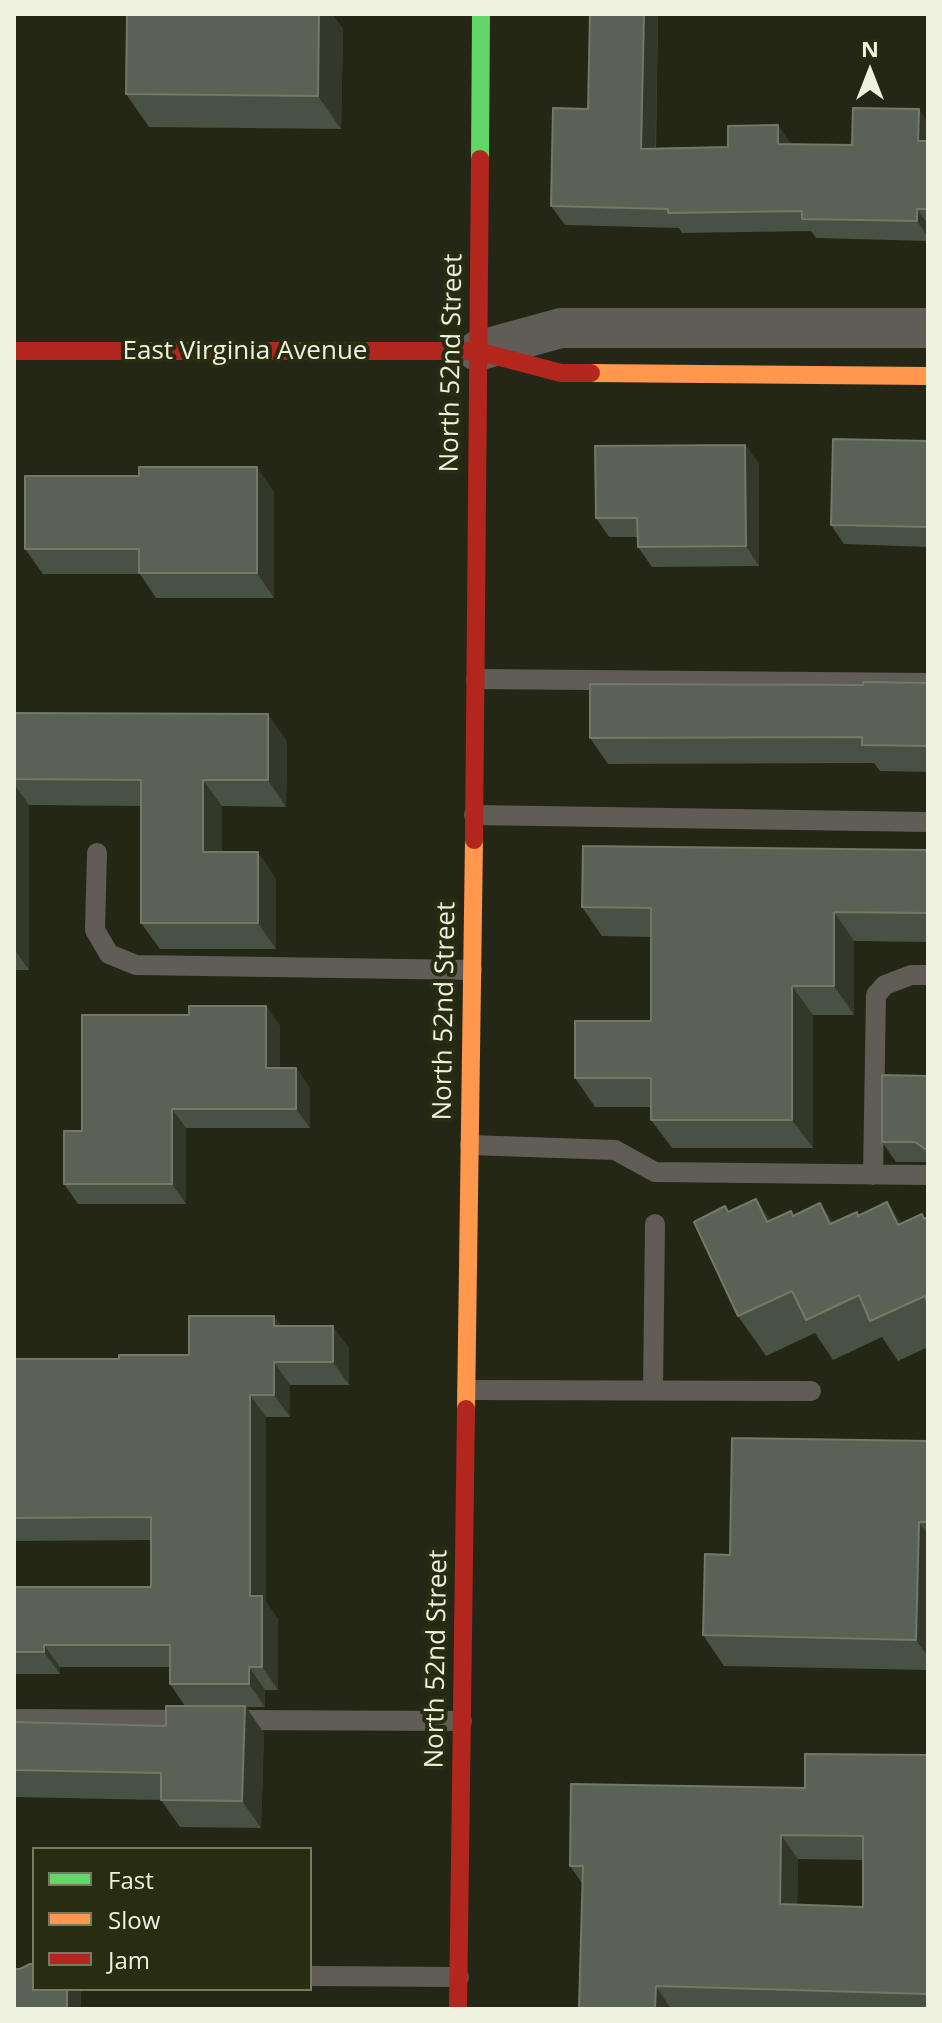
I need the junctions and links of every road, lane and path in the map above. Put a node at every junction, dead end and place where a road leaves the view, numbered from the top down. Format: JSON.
{"nodes":[{"id":1,"x":481,"y":14,"type":"edge"},
{"id":2,"x":928,"y":328,"type":"edge"},
{"id":3,"x":14,"y":351,"type":"edge"},
{"id":4,"x":477,"y":351,"type":"junction"},
{"id":5,"x":928,"y":376,"type":"edge"},
{"id":6,"x":476,"y":679,"type":"junction"},
{"id":7,"x":928,"y":683,"type":"edge"},
{"id":8,"x":474,"y":815,"type":"junction"},
{"id":9,"x":928,"y":822,"type":"edge"},
{"id":10,"x":97,"y":853,"type":"dead end"},
{"id":11,"x":472,"y":970,"type":"junction"},
{"id":12,"x":928,"y":975,"type":"edge"},
{"id":13,"x":470,"y":1145,"type":"junction"},
{"id":14,"x":873,"y":1175,"type":"junction"},
{"id":15,"x":928,"y":1175,"type":"edge"},
{"id":16,"x":655,"y":1224,"type":"dead end"},
{"id":17,"x":467,"y":1390,"type":"junction"},
{"id":18,"x":653,"y":1390,"type":"junction"},
{"id":19,"x":811,"y":1391,"type":"dead end"},
{"id":20,"x":14,"y":1719,"type":"edge"},
{"id":21,"x":462,"y":1721,"type":"junction"},
{"id":22,"x":312,"y":1976,"type":"edge"},
{"id":23,"x":459,"y":1977,"type":"junction"},
{"id":24,"x":458,"y":2009,"type":"edge"}],
"edges":[{"from":1,"to":4,"type":"main road","name":"North 52nd Street"},
{"from":2,"to":4,"type":"street","name":"East Virginia Avenue"},
{"from":3,"to":4,"type":"main road","name":"East Virginia Avenue"},
{"from":4,"to":5,"type":"main road","name":"East Virginia Avenue"},
{"from":4,"to":6,"type":"main road","name":"North 52nd Street"},
{"from":6,"to":7,"type":"lane"},
{"from":6,"to":8,"type":"main road","name":"North 52nd Street"},
{"from":8,"to":9,"type":"lane"},
{"from":8,"to":11,"type":"main road","name":"North 52nd Street"},
{"from":10,"to":11,"type":"lane"},
{"from":11,"to":13,"type":"main road","name":"North 52nd Street"},
{"from":12,"to":14,"type":"lane"},
{"from":13,"to":14,"type":"lane"},
{"from":13,"to":17,"type":"main road","name":"North 52nd Street"},
{"from":14,"to":15,"type":"lane"},
{"from":16,"to":18,"type":"lane"},
{"from":17,"to":18,"type":"lane"},
{"from":17,"to":21,"type":"main road","name":"North 52nd Street"},
{"from":18,"to":19,"type":"lane"},
{"from":20,"to":21,"type":"lane"},
{"from":21,"to":23,"type":"main road","name":"North 52nd Street"},
{"from":22,"to":23,"type":"lane"},
{"from":23,"to":24,"type":"main road","name":"North 52nd Street"}]}
